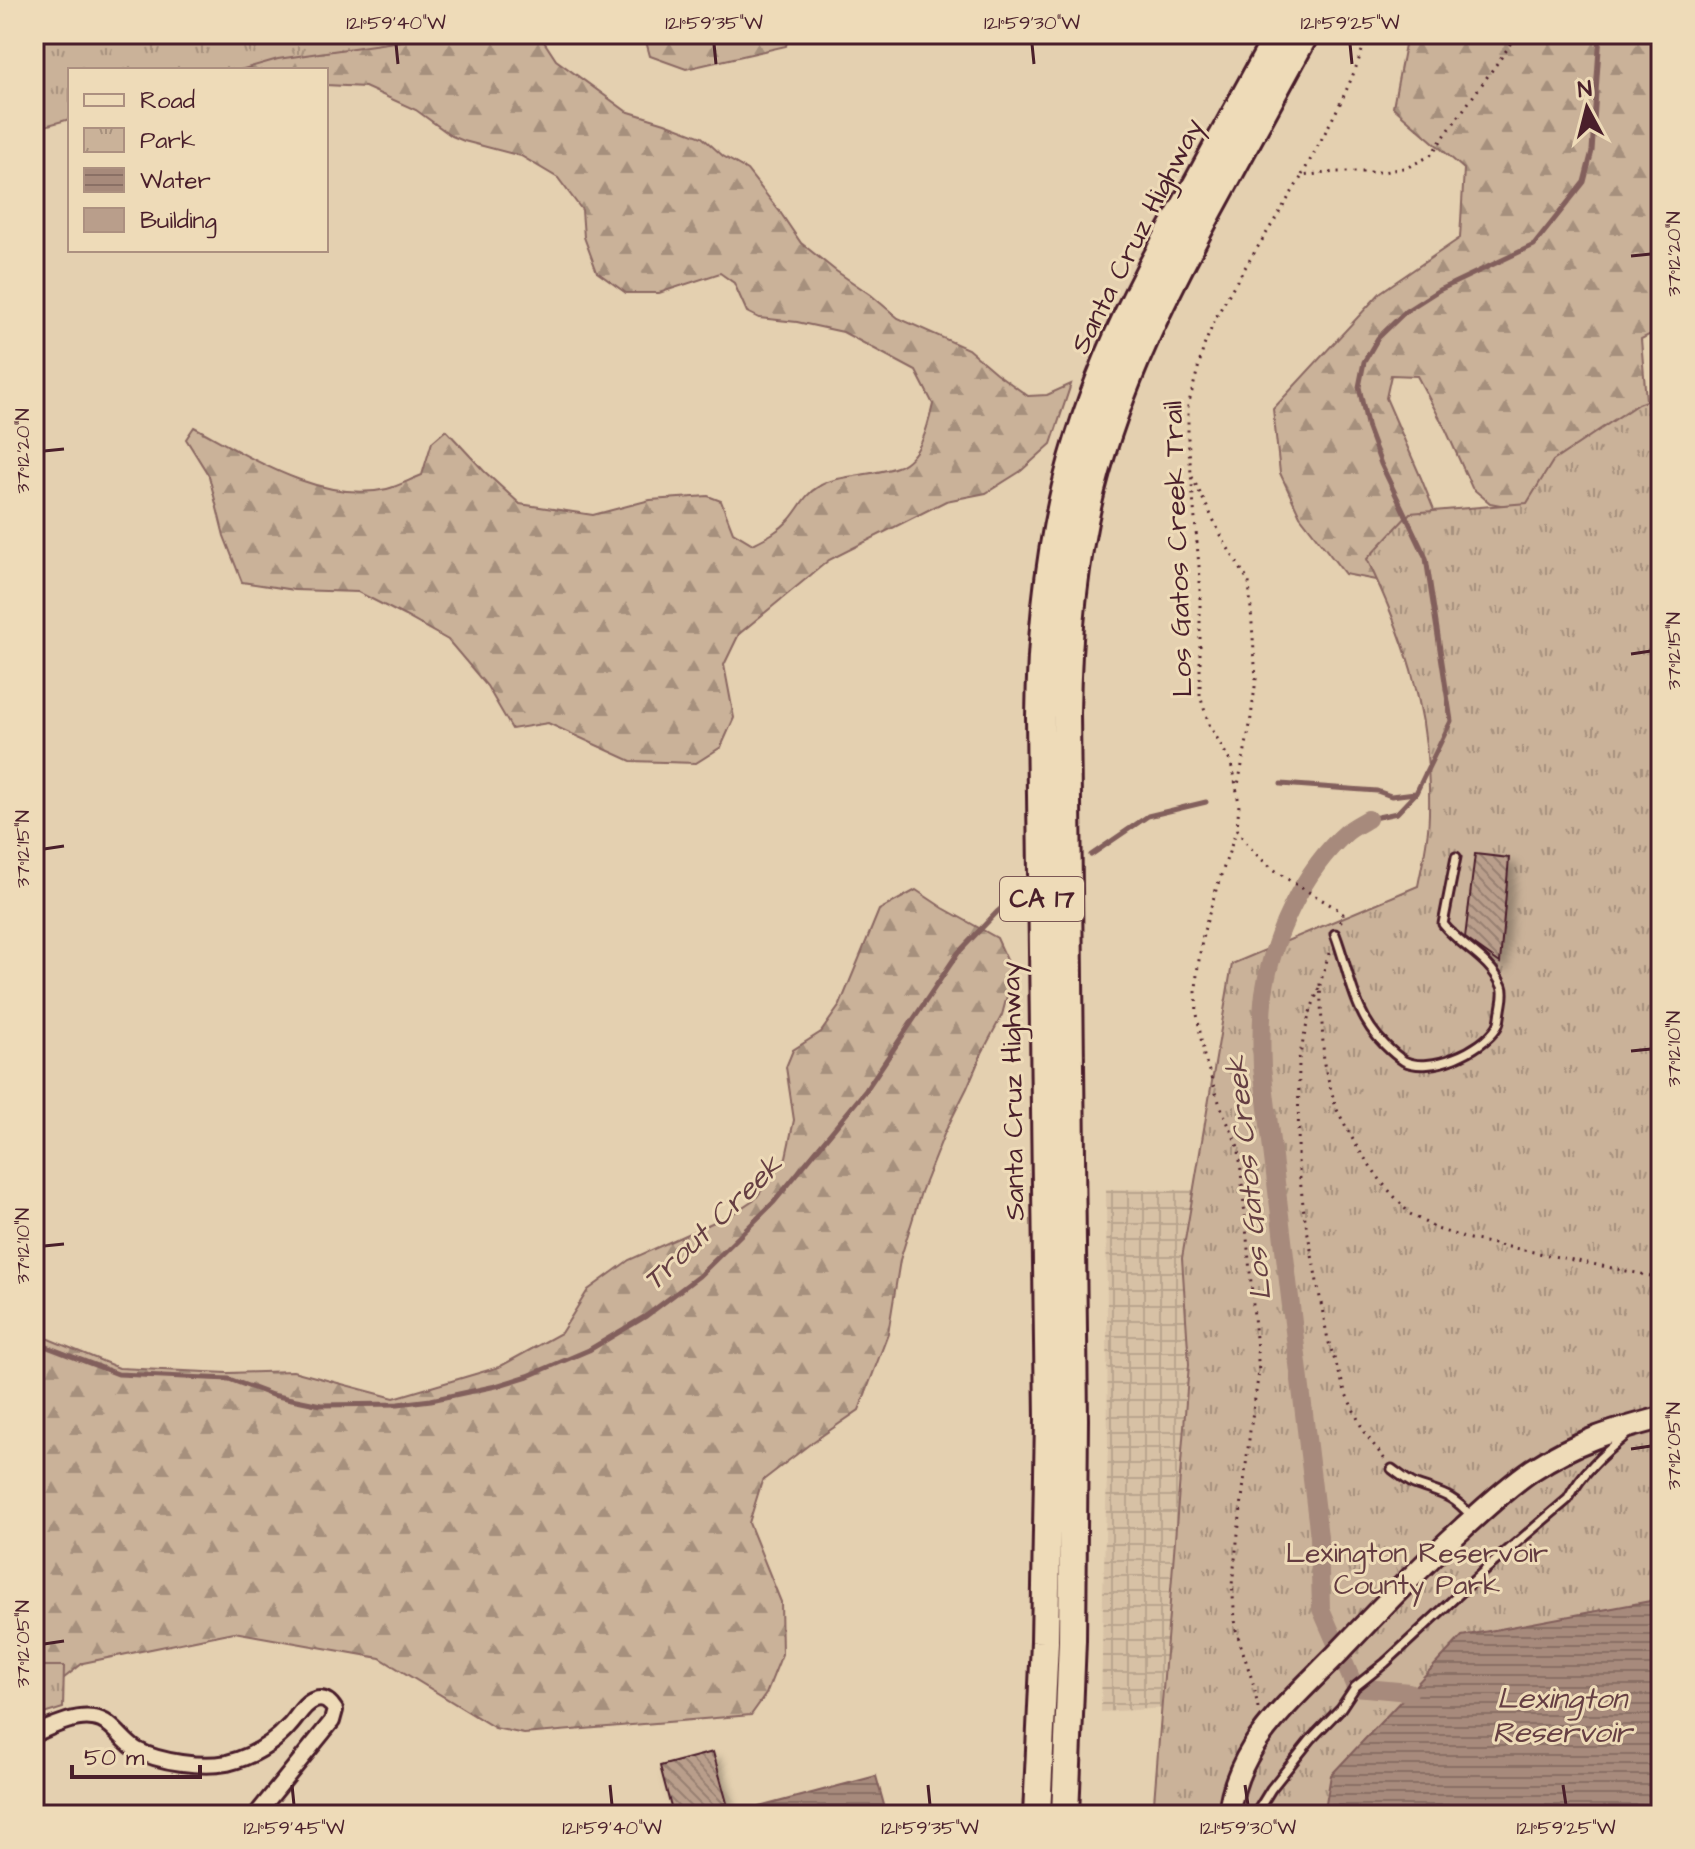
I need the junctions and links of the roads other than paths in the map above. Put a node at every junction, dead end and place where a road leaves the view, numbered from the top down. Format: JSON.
{"nodes":[{"id":1,"x":1279,"y":34,"type":"edge"},
{"id":2,"x":1305,"y":34,"type":"edge"},
{"id":3,"x":1456,"y":857,"type":"dead end"},
{"id":4,"x":1335,"y":934,"type":"road end"},
{"id":5,"x":1661,"y":1418,"type":"edge"},
{"id":6,"x":1638,"y":1424,"type":"junction"},
{"id":7,"x":1392,"y":1469,"type":"road end"},
{"id":8,"x":1473,"y":1519,"type":"junction"},
{"id":9,"x":34,"y":1734,"type":"edge"},
{"id":10,"x":1257,"y":1812,"type":"dead end"},
{"id":11,"x":256,"y":1815,"type":"edge"},
{"id":12,"x":1037,"y":1815,"type":"edge"},
{"id":13,"x":1065,"y":1815,"type":"edge"},
{"id":14,"x":1229,"y":1815,"type":"edge"}],
"edges":[{"from":1,"to":12,"type":"highway","name":"Santa Cruz Highway","number":"CA 17"},
{"from":2,"to":13,"type":"highway","name":"Santa Cruz Highway","number":"CA 17"},
{"from":3,"to":4,"type":"lane"},
{"from":5,"to":6,"type":"street"},
{"from":6,"to":8,"type":"street"},
{"from":6,"to":10,"type":"lane"},
{"from":7,"to":8,"type":"lane"},
{"from":8,"to":14,"type":"street"},
{"from":9,"to":11,"type":"street"}]}
